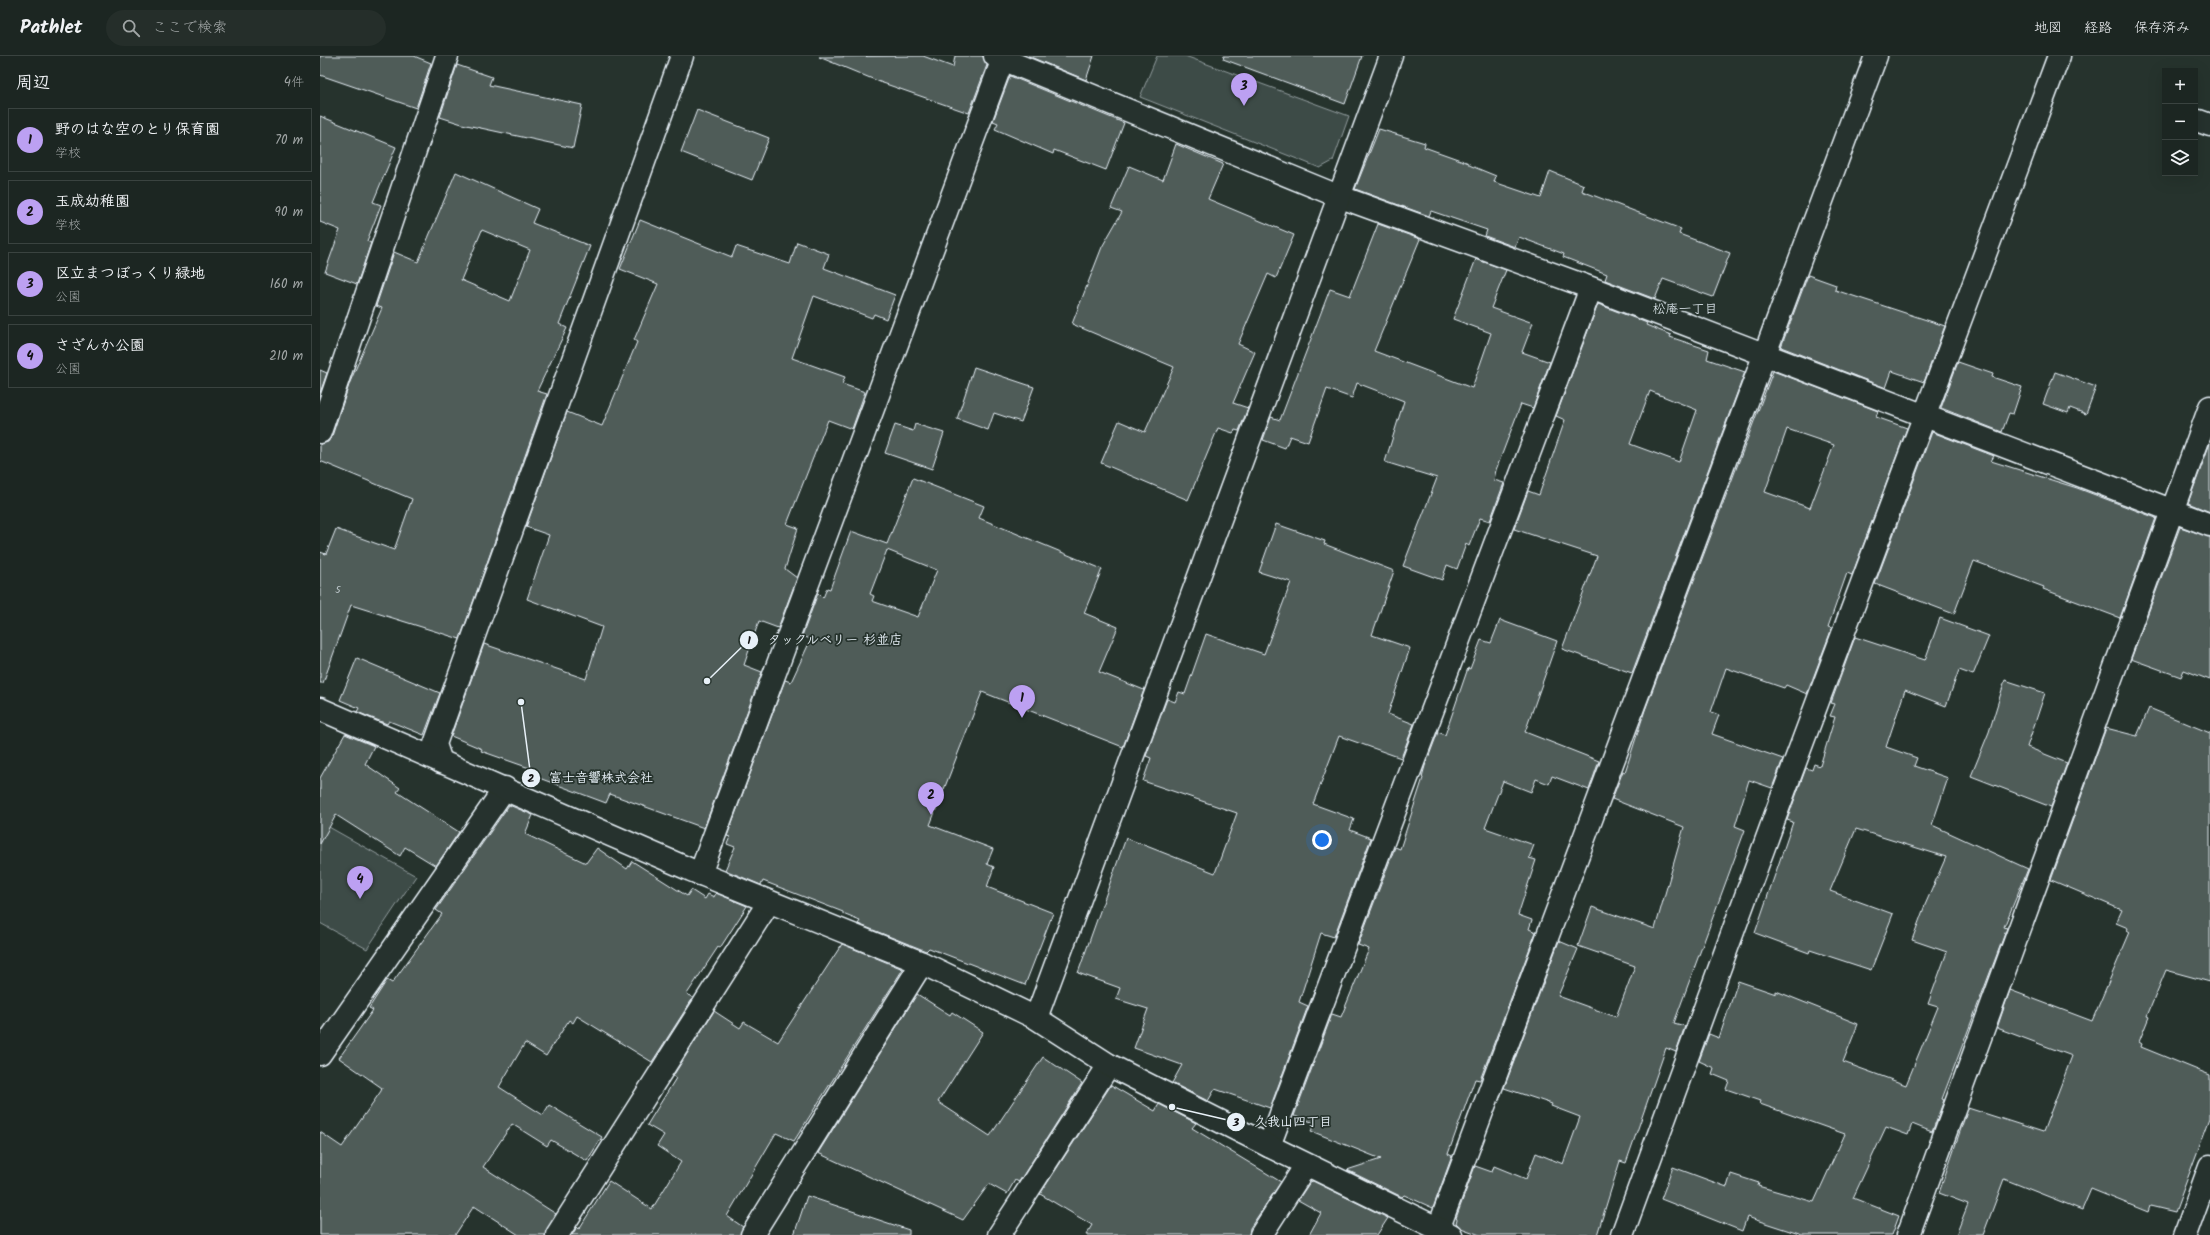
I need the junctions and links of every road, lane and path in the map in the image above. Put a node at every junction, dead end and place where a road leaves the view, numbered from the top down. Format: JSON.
{"nodes":[{"id":1,"x":447,"y":56,"type":"edge"},
{"id":2,"x":682,"y":56,"type":"edge"},
{"id":3,"x":1391,"y":56,"type":"edge"},
{"id":4,"x":1876,"y":56,"type":"edge"},
{"id":5,"x":2059,"y":56,"type":"edge"},
{"id":6,"x":1001,"y":57,"type":"edge"},
{"id":7,"x":1338,"y":196,"type":"junction"},
{"id":8,"x":1591,"y":288,"type":"junction"},
{"id":9,"x":1763,"y":355,"type":"junction"},
{"id":10,"x":2210,"y":407,"type":"edge"},
{"id":11,"x":1926,"y":416,"type":"junction"},
{"id":12,"x":320,"y":432,"type":"edge"},
{"id":13,"x":2172,"y":510,"type":"junction"},
{"id":14,"x":2210,"y":525,"type":"edge"},
{"id":15,"x":320,"y":709,"type":"edge"},
{"id":16,"x":441,"y":762,"type":"junction"},
{"id":17,"x":505,"y":788,"type":"junction"},
{"id":18,"x":700,"y":874,"type":"junction"},
{"id":19,"x":769,"y":902,"type":"junction"},
{"id":20,"x":922,"y":964,"type":"junction"},
{"id":21,"x":1036,"y":1018,"type":"junction"},
{"id":22,"x":320,"y":1054,"type":"edge"},
{"id":23,"x":1109,"y":1064,"type":"junction"},
{"id":24,"x":1269,"y":1146,"type":"junction"},
{"id":25,"x":1306,"y":1165,"type":"junction"},
{"id":26,"x":2210,"y":1166,"type":"edge"},
{"id":27,"x":1445,"y":1231,"type":"edge"},
{"id":28,"x":557,"y":1235,"type":"edge"},
{"id":29,"x":752,"y":1235,"type":"edge"},
{"id":30,"x":999,"y":1235,"type":"edge"},
{"id":31,"x":1262,"y":1235,"type":"edge"},
{"id":32,"x":1622,"y":1235,"type":"edge"},
{"id":33,"x":1908,"y":1235,"type":"edge"},
{"id":34,"x":2185,"y":1235,"type":"edge"}],
"edges":[{"from":1,"to":12,"type":"street"},
{"from":2,"to":16,"type":"street"},
{"from":3,"to":7,"type":"street"},
{"from":4,"to":9,"type":"street"},
{"from":5,"to":11,"type":"street"},
{"from":6,"to":7,"type":"street"},
{"from":6,"to":18,"type":"street"},
{"from":7,"to":8,"type":"street"},
{"from":7,"to":21,"type":"street"},
{"from":8,"to":9,"type":"street"},
{"from":8,"to":24,"type":"street"},
{"from":9,"to":11,"type":"street"},
{"from":9,"to":27,"type":"street"},
{"from":10,"to":13,"type":"street"},
{"from":11,"to":13,"type":"street"},
{"from":11,"to":32,"type":"street"},
{"from":13,"to":14,"type":"street"},
{"from":13,"to":33,"type":"street"},
{"from":15,"to":16,"type":"street"},
{"from":16,"to":17,"type":"street"},
{"from":17,"to":18,"type":"street"},
{"from":17,"to":22,"type":"street"},
{"from":18,"to":19,"type":"street"},
{"from":19,"to":20,"type":"street"},
{"from":19,"to":28,"type":"street"},
{"from":20,"to":21,"type":"street"},
{"from":20,"to":29,"type":"street"},
{"from":21,"to":23,"type":"street"},
{"from":23,"to":24,"type":"street"},
{"from":23,"to":30,"type":"street"},
{"from":24,"to":25,"type":"street"},
{"from":25,"to":27,"type":"street"},
{"from":25,"to":31,"type":"street"},
{"from":26,"to":34,"type":"street"}]}
